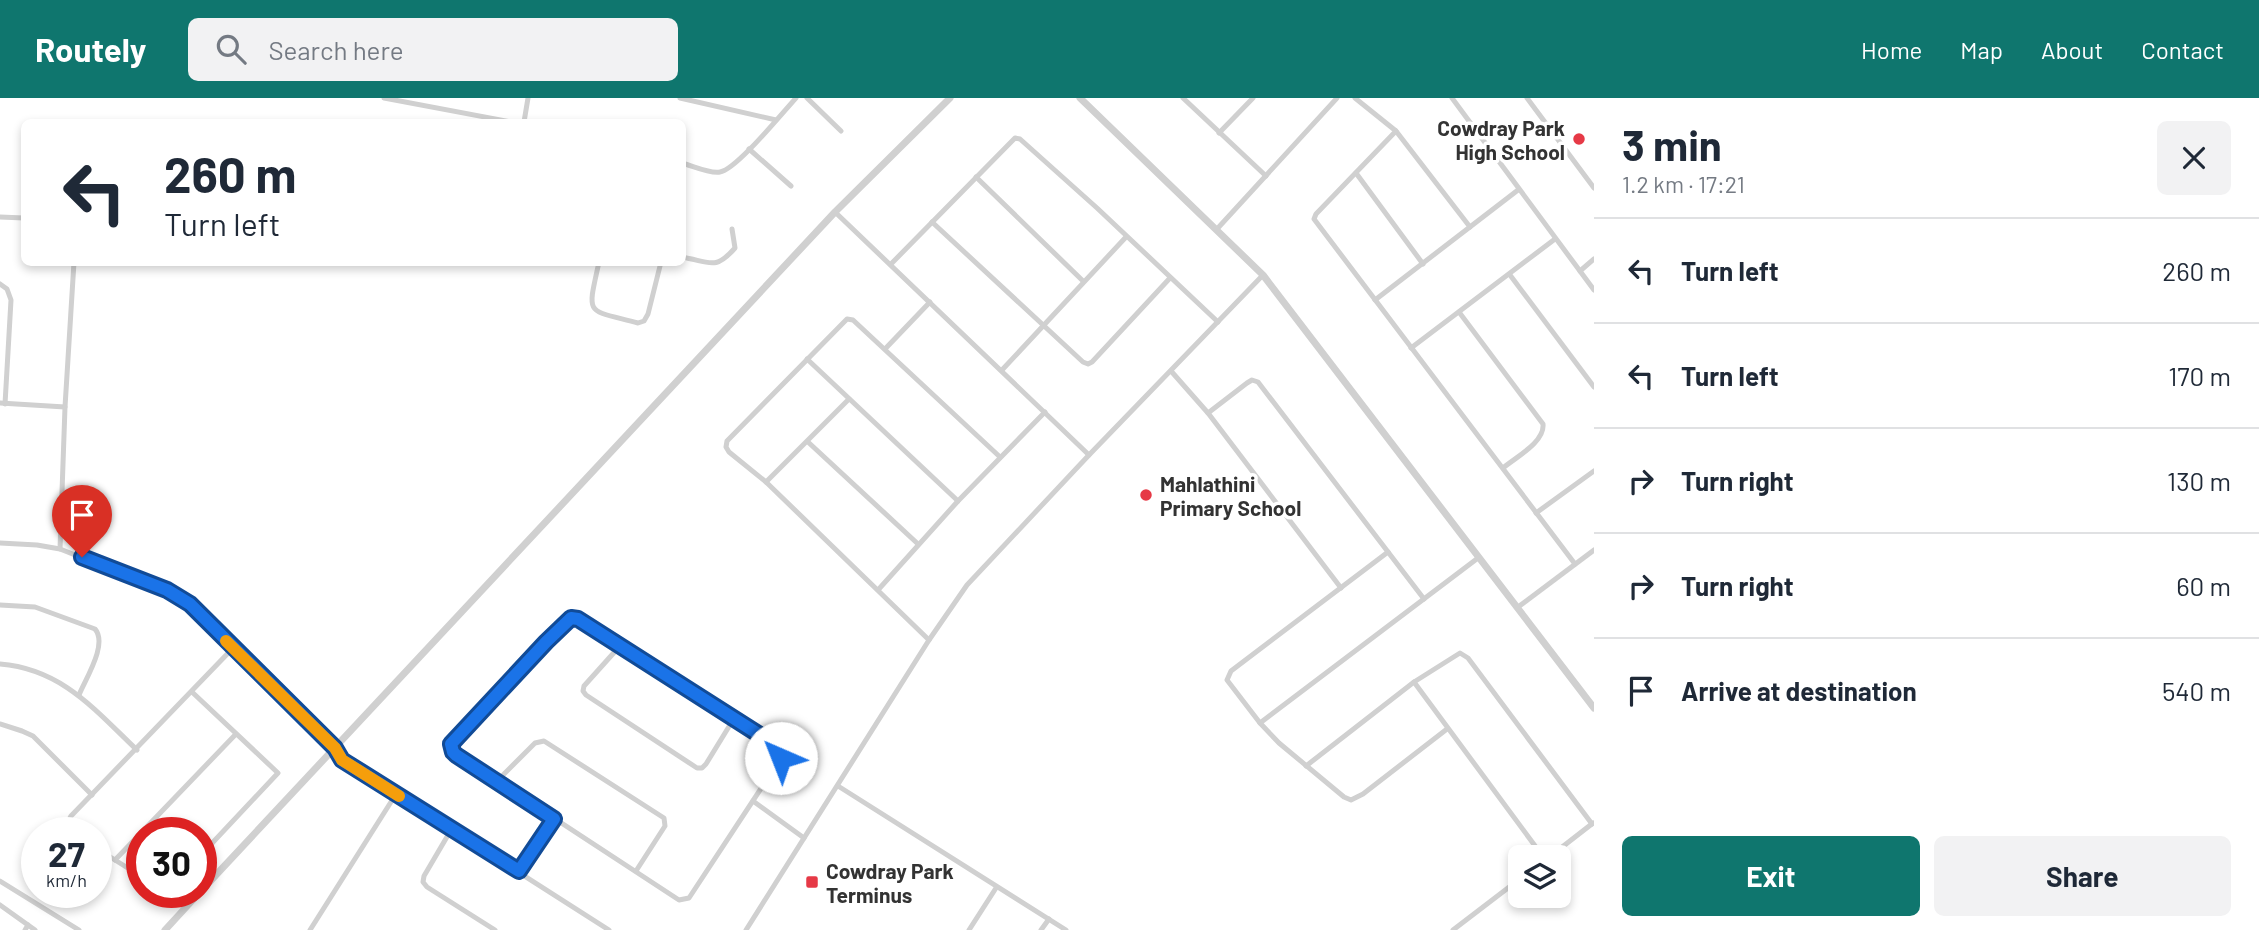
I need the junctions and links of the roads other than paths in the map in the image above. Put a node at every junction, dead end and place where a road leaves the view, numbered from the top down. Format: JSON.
{"nodes":[{"id":1,"x":384,"y":98,"type":"edge"},
{"id":2,"x":528,"y":98,"type":"edge"},
{"id":3,"x":680,"y":98,"type":"edge"},
{"id":4,"x":796,"y":98,"type":"edge"},
{"id":5,"x":807,"y":98,"type":"edge"},
{"id":6,"x":950,"y":98,"type":"edge"},
{"id":7,"x":1080,"y":98,"type":"edge"},
{"id":8,"x":1183,"y":98,"type":"edge"},
{"id":9,"x":1252,"y":98,"type":"edge"},
{"id":10,"x":1337,"y":98,"type":"edge"},
{"id":11,"x":1355,"y":98,"type":"edge"},
{"id":12,"x":1452,"y":98,"type":"edge"},
{"id":13,"x":1527,"y":98,"type":"edge"},
{"id":14,"x":495,"y":119,"type":"edge"},
{"id":15,"x":524,"y":119,"type":"edge"},
{"id":16,"x":776,"y":120,"type":"junction"},
{"id":17,"x":841,"y":131,"type":"dead end"},
{"id":18,"x":1396,"y":131,"type":"junction"},
{"id":19,"x":1219,"y":133,"type":"junction"},
{"id":20,"x":749,"y":149,"type":"junction"},
{"id":21,"x":686,"y":164,"type":"edge"},
{"id":22,"x":1356,"y":173,"type":"junction"},
{"id":23,"x":1266,"y":176,"type":"junction"},
{"id":24,"x":976,"y":177,"type":"junction"},
{"id":25,"x":791,"y":186,"type":"dead end"},
{"id":26,"x":1594,"y":188,"type":"edge"},
{"id":27,"x":1518,"y":190,"type":"junction"},
{"id":28,"x":835,"y":212,"type":"junction"},
{"id":29,"x":0,"y":216,"type":"edge"},
{"id":30,"x":21,"y":218,"type":"edge"},
{"id":31,"x":932,"y":222,"type":"junction"},
{"id":32,"x":1470,"y":227,"type":"junction"},
{"id":33,"x":732,"y":229,"type":"dead end"},
{"id":34,"x":1217,"y":229,"type":"junction"},
{"id":35,"x":1126,"y":237,"type":"junction"},
{"id":36,"x":1555,"y":239,"type":"junction"},
{"id":37,"x":686,"y":258,"type":"edge"},
{"id":38,"x":1594,"y":259,"type":"edge"},
{"id":39,"x":891,"y":264,"type":"junction"},
{"id":40,"x":1423,"y":264,"type":"junction"},
{"id":41,"x":74,"y":266,"type":"edge"},
{"id":42,"x":598,"y":266,"type":"edge"},
{"id":43,"x":660,"y":266,"type":"edge"},
{"id":44,"x":1580,"y":271,"type":"junction"},
{"id":45,"x":1263,"y":275,"type":"junction"},
{"id":46,"x":1510,"y":275,"type":"junction"},
{"id":47,"x":1170,"y":278,"type":"junction"},
{"id":48,"x":1083,"y":281,"type":"junction"},
{"id":49,"x":0,"y":284,"type":"edge"},
{"id":50,"x":1594,"y":290,"type":"edge"},
{"id":51,"x":1375,"y":300,"type":"junction"},
{"id":52,"x":930,"y":302,"type":"junction"},
{"id":53,"x":1459,"y":312,"type":"junction"},
{"id":54,"x":1218,"y":322,"type":"junction"},
{"id":55,"x":1043,"y":326,"type":"junction"},
{"id":56,"x":0,"y":344,"type":"edge"},
{"id":57,"x":8,"y":344,"type":"junction"},
{"id":58,"x":1411,"y":348,"type":"junction"},
{"id":59,"x":885,"y":349,"type":"junction"},
{"id":60,"x":807,"y":359,"type":"junction"},
{"id":61,"x":1002,"y":370,"type":"junction"},
{"id":62,"x":1171,"y":371,"type":"junction"},
{"id":63,"x":1594,"y":387,"type":"edge"},
{"id":64,"x":849,"y":399,"type":"junction"},
{"id":65,"x":3,"y":404,"type":"edge"},
{"id":66,"x":65,"y":407,"type":"junction"},
{"id":67,"x":1045,"y":412,"type":"junction"},
{"id":68,"x":1208,"y":413,"type":"junction"},
{"id":69,"x":808,"y":442,"type":"junction"},
{"id":70,"x":1089,"y":454,"type":"junction"},
{"id":71,"x":1000,"y":457,"type":"junction"},
{"id":72,"x":1503,"y":467,"type":"junction"},
{"id":73,"x":1594,"y":471,"type":"edge"},
{"id":74,"x":766,"y":482,"type":"junction"},
{"id":75,"x":958,"y":501,"type":"junction"},
{"id":76,"x":1536,"y":513,"type":"junction"},
{"id":77,"x":0,"y":543,"type":"edge"},
{"id":78,"x":918,"y":544,"type":"junction"},
{"id":79,"x":60,"y":549,"type":"junction"},
{"id":80,"x":1594,"y":550,"type":"edge"},
{"id":81,"x":1388,"y":552,"type":"junction"},
{"id":82,"x":1478,"y":558,"type":"junction"},
{"id":83,"x":1575,"y":564,"type":"junction"},
{"id":84,"x":1341,"y":588,"type":"junction"},
{"id":85,"x":878,"y":590,"type":"junction"},
{"id":86,"x":1424,"y":599,"type":"junction"},
{"id":87,"x":0,"y":605,"type":"edge"},
{"id":88,"x":1518,"y":607,"type":"junction"},
{"id":89,"x":929,"y":640,"type":"junction"},
{"id":90,"x":619,"y":646,"type":"junction"},
{"id":91,"x":233,"y":648,"type":"junction"},
{"id":92,"x":0,"y":664,"type":"edge"},
{"id":93,"x":1414,"y":682,"type":"junction"},
{"id":94,"x":191,"y":692,"type":"junction"},
{"id":95,"x":79,"y":695,"type":"junction"},
{"id":96,"x":1594,"y":708,"type":"edge"},
{"id":97,"x":733,"y":720,"type":"junction"},
{"id":98,"x":1260,"y":723,"type":"junction"},
{"id":99,"x":0,"y":724,"type":"edge"},
{"id":100,"x":1447,"y":729,"type":"junction"},
{"id":101,"x":235,"y":735,"type":"junction"},
{"id":102,"x":335,"y":748,"type":"junction"},
{"id":103,"x":137,"y":750,"type":"junction"},
{"id":104,"x":1306,"y":766,"type":"junction"},
{"id":105,"x":497,"y":781,"type":"junction"},
{"id":106,"x":838,"y":786,"type":"junction"},
{"id":107,"x":92,"y":794,"type":"junction"},
{"id":108,"x":396,"y":794,"type":"junction"},
{"id":109,"x":752,"y":801,"type":"junction"},
{"id":110,"x":71,"y":817,"type":"edge"},
{"id":111,"x":554,"y":819,"type":"junction"},
{"id":112,"x":1593,"y":823,"type":"edge"},
{"id":113,"x":451,"y":830,"type":"junction"},
{"id":114,"x":217,"y":838,"type":"edge"},
{"id":115,"x":804,"y":838,"type":"junction"},
{"id":116,"x":1536,"y":845,"type":"edge"},
{"id":117,"x":1563,"y":845,"type":"edge"},
{"id":118,"x":112,"y":858,"type":"edge"},
{"id":119,"x":115,"y":860,"type":"junction"},
{"id":120,"x":126,"y":867,"type":"edge"},
{"id":121,"x":519,"y":871,"type":"junction"},
{"id":122,"x":636,"y":871,"type":"junction"},
{"id":123,"x":217,"y":874,"type":"edge"},
{"id":124,"x":0,"y":881,"type":"edge"},
{"id":125,"x":996,"y":888,"type":"junction"},
{"id":126,"x":1508,"y":888,"type":"edge"},
{"id":127,"x":0,"y":905,"type":"edge"},
{"id":128,"x":185,"y":908,"type":"edge"},
{"id":129,"x":1049,"y":919,"type":"junction"},
{"id":130,"x":27,"y":928,"type":"edge"},
{"id":131,"x":605,"y":929,"type":"edge"},
{"id":132,"x":35,"y":930,"type":"edge"},
{"id":133,"x":79,"y":930,"type":"edge"},
{"id":134,"x":165,"y":930,"type":"edge"},
{"id":135,"x":310,"y":930,"type":"edge"},
{"id":136,"x":495,"y":930,"type":"edge"},
{"id":137,"x":746,"y":930,"type":"edge"},
{"id":138,"x":969,"y":930,"type":"edge"},
{"id":139,"x":1041,"y":930,"type":"edge"},
{"id":140,"x":1066,"y":930,"type":"edge"},
{"id":141,"x":1453,"y":930,"type":"edge"}],
"edges":[{"from":1,"to":14,"type":"street"},
{"from":2,"to":15,"type":"street"},
{"from":3,"to":16,"type":"street"},
{"from":4,"to":16,"type":"street"},
{"from":5,"to":17,"type":"street"},
{"from":6,"to":28,"type":"street"},
{"from":7,"to":34,"type":"street"},
{"from":8,"to":19,"type":"street"},
{"from":9,"to":19,"type":"street"},
{"from":10,"to":23,"type":"street"},
{"from":11,"to":18,"type":"street"},
{"from":12,"to":27,"type":"street"},
{"from":13,"to":26,"type":"street"},
{"from":16,"to":20,"type":"street"},
{"from":18,"to":22,"type":"street"},
{"from":18,"to":32,"type":"street"},
{"from":19,"to":23,"type":"street"},
{"from":20,"to":21,"type":"street"},
{"from":20,"to":25,"type":"street"},
{"from":22,"to":40,"type":"street"},
{"from":22,"to":51,"type":"street"},
{"from":23,"to":34,"type":"street"},
{"from":24,"to":31,"type":"street"},
{"from":24,"to":35,"type":"street"},
{"from":24,"to":48,"type":"street"},
{"from":27,"to":32,"type":"street"},
{"from":27,"to":36,"type":"street"},
{"from":28,"to":39,"type":"street"},
{"from":28,"to":102,"type":"street"},
{"from":29,"to":30,"type":"street"},
{"from":31,"to":39,"type":"street"},
{"from":31,"to":55,"type":"street"},
{"from":32,"to":40,"type":"street"},
{"from":33,"to":37,"type":"street"},
{"from":34,"to":45,"type":"street"},
{"from":35,"to":47,"type":"street"},
{"from":35,"to":48,"type":"street"},
{"from":36,"to":44,"type":"street"},
{"from":36,"to":46,"type":"street"},
{"from":38,"to":44,"type":"street"},
{"from":39,"to":52,"type":"street"},
{"from":40,"to":51,"type":"street"},
{"from":41,"to":66,"type":"street"},
{"from":42,"to":43,"type":"street"},
{"from":44,"to":50,"type":"street"},
{"from":45,"to":54,"type":"street"},
{"from":45,"to":82,"type":"street"},
{"from":46,"to":53,"type":"street"},
{"from":46,"to":63,"type":"street"},
{"from":47,"to":54,"type":"street"},
{"from":47,"to":55,"type":"street"},
{"from":48,"to":55,"type":"street"},
{"from":49,"to":57,"type":"street"},
{"from":51,"to":58,"type":"street"},
{"from":52,"to":59,"type":"street"},
{"from":52,"to":61,"type":"street"},
{"from":53,"to":58,"type":"street"},
{"from":53,"to":72,"type":"street"},
{"from":54,"to":62,"type":"street"},
{"from":55,"to":61,"type":"street"},
{"from":56,"to":57,"type":"street"},
{"from":57,"to":65,"type":"street"},
{"from":58,"to":72,"type":"street"},
{"from":59,"to":60,"type":"street"},
{"from":59,"to":71,"type":"street"},
{"from":60,"to":64,"type":"street"},
{"from":60,"to":74,"type":"street"},
{"from":61,"to":67,"type":"street"},
{"from":62,"to":68,"type":"street"},
{"from":62,"to":70,"type":"street"},
{"from":64,"to":69,"type":"street"},
{"from":64,"to":75,"type":"street"},
{"from":65,"to":66,"type":"street"},
{"from":66,"to":79,"type":"street"},
{"from":67,"to":70,"type":"street"},
{"from":67,"to":71,"type":"street"},
{"from":68,"to":81,"type":"street"},
{"from":68,"to":84,"type":"street"},
{"from":69,"to":74,"type":"street"},
{"from":69,"to":78,"type":"street"},
{"from":70,"to":89,"type":"street"},
{"from":71,"to":75,"type":"street"},
{"from":72,"to":76,"type":"street"},
{"from":73,"to":76,"type":"street"},
{"from":74,"to":85,"type":"street"},
{"from":75,"to":78,"type":"street"},
{"from":76,"to":83,"type":"street"},
{"from":77,"to":79,"type":"street"},
{"from":78,"to":85,"type":"street"},
{"from":79,"to":91,"type":"street"},
{"from":80,"to":83,"type":"street"},
{"from":81,"to":84,"type":"street"},
{"from":81,"to":86,"type":"street"},
{"from":82,"to":86,"type":"street"},
{"from":82,"to":88,"type":"street"},
{"from":83,"to":88,"type":"street"},
{"from":84,"to":98,"type":"street"},
{"from":85,"to":89,"type":"street"},
{"from":86,"to":98,"type":"street"},
{"from":87,"to":95,"type":"street"},
{"from":88,"to":96,"type":"street"},
{"from":89,"to":106,"type":"street"},
{"from":90,"to":97,"type":"street"},
{"from":90,"to":97,"type":"street"},
{"from":90,"to":105,"type":"street"},
{"from":91,"to":94,"type":"street"},
{"from":91,"to":102,"type":"street"},
{"from":92,"to":95,"type":"street"},
{"from":93,"to":100,"type":"street"},
{"from":93,"to":104,"type":"street"},
{"from":93,"to":112,"type":"street"},
{"from":94,"to":101,"type":"street"},
{"from":94,"to":103,"type":"street"},
{"from":95,"to":103,"type":"street"},
{"from":97,"to":109,"type":"street"},
{"from":98,"to":104,"type":"street"},
{"from":99,"to":107,"type":"street"},
{"from":100,"to":104,"type":"street"},
{"from":100,"to":116,"type":"street"},
{"from":101,"to":114,"type":"street"},
{"from":101,"to":119,"type":"street"},
{"from":102,"to":108,"type":"street"},
{"from":102,"to":123,"type":"street"},
{"from":103,"to":107,"type":"street"},
{"from":105,"to":111,"type":"street"},
{"from":105,"to":122,"type":"street"},
{"from":106,"to":115,"type":"street"},
{"from":106,"to":125,"type":"street"},
{"from":107,"to":110,"type":"street"},
{"from":108,"to":113,"type":"street"},
{"from":108,"to":135,"type":"street"},
{"from":109,"to":115,"type":"street"},
{"from":109,"to":122,"type":"street"},
{"from":111,"to":121,"type":"street"},
{"from":111,"to":122,"type":"street"},
{"from":112,"to":117,"type":"street"},
{"from":113,"to":121,"type":"street"},
{"from":113,"to":136,"type":"street"},
{"from":115,"to":137,"type":"street"},
{"from":118,"to":119,"type":"street"},
{"from":119,"to":120,"type":"street"},
{"from":121,"to":131,"type":"street"},
{"from":124,"to":133,"type":"street"},
{"from":125,"to":129,"type":"street"},
{"from":125,"to":138,"type":"street"},
{"from":126,"to":141,"type":"street"},
{"from":127,"to":130,"type":"street"},
{"from":128,"to":134,"type":"street"},
{"from":129,"to":139,"type":"street"},
{"from":129,"to":140,"type":"street"},
{"from":130,"to":132,"type":"street"}]}
